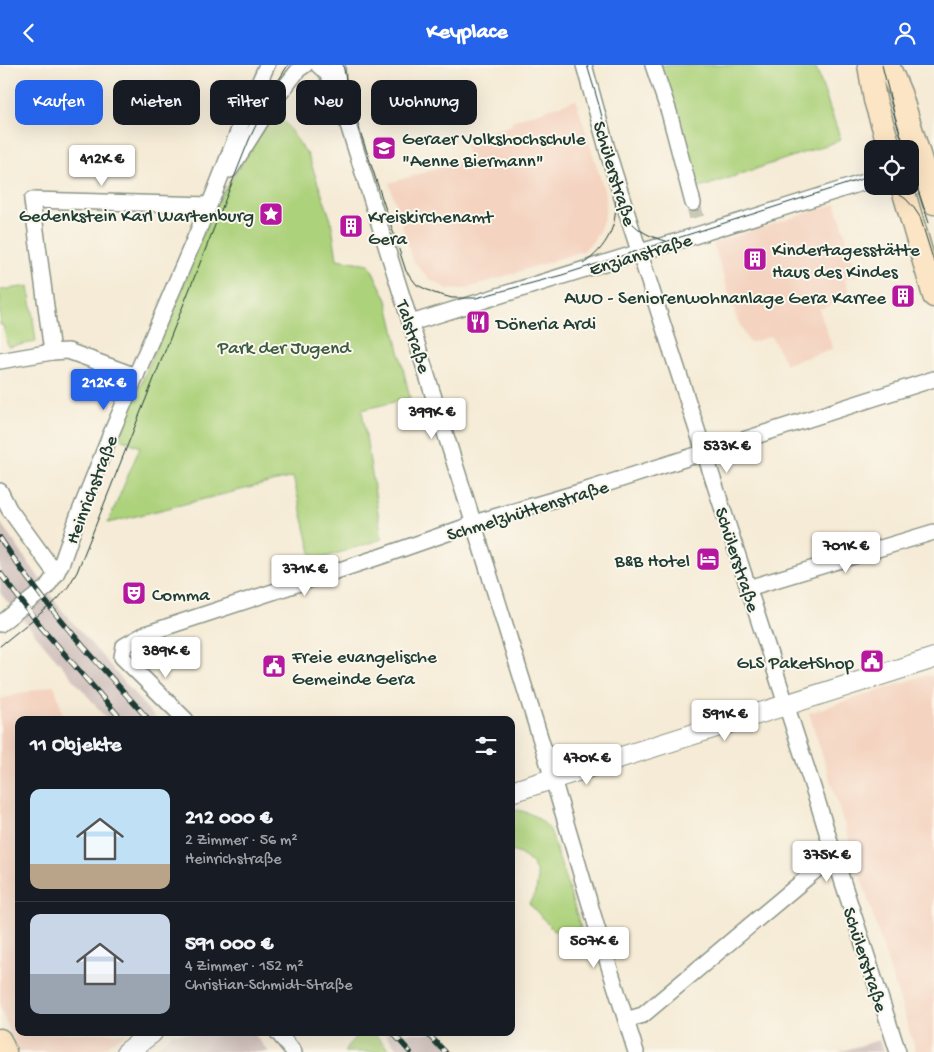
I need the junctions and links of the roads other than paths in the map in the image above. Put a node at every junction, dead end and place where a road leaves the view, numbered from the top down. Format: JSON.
{"nodes":[{"id":1,"x":267,"y":65,"type":"edge"},
{"id":2,"x":305,"y":65,"type":"edge"},
{"id":3,"x":318,"y":65,"type":"edge"},
{"id":4,"x":337,"y":65,"type":"edge"},
{"id":5,"x":584,"y":65,"type":"edge"},
{"id":6,"x":653,"y":65,"type":"edge"},
{"id":7,"x":877,"y":66,"type":"edge"},
{"id":8,"x":331,"y":80,"type":"edge"},
{"id":9,"x":338,"y":80,"type":"edge"},
{"id":10,"x":348,"y":125,"type":"edge"},
{"id":11,"x":887,"y":140,"type":"edge"},
{"id":12,"x":864,"y":182,"type":"edge"},
{"id":13,"x":905,"y":195,"type":"edge"},
{"id":14,"x":211,"y":200,"type":"junction"},
{"id":15,"x":693,"y":203,"type":"tunnel mouth"},
{"id":16,"x":934,"y":203,"type":"edge"},
{"id":17,"x":640,"y":252,"type":"junction"},
{"id":18,"x":934,"y":295,"type":"edge"},
{"id":19,"x":411,"y":323,"type":"junction"},
{"id":20,"x":52,"y":352,"type":"junction"},
{"id":21,"x":0,"y":361,"type":"edge"},
{"id":22,"x":136,"y":376,"type":"junction"},
{"id":23,"x":934,"y":379,"type":"edge"},
{"id":24,"x":705,"y":452,"type":"junction"},
{"id":25,"x":0,"y":491,"type":"edge"},
{"id":26,"x":474,"y":523,"type":"junction"},
{"id":27,"x":934,"y":532,"type":"edge"},
{"id":28,"x":56,"y":574,"type":"junction"},
{"id":29,"x":748,"y":588,"type":"junction"},
{"id":30,"x":0,"y":623,"type":"edge"},
{"id":31,"x":934,"y":659,"type":"edge"},
{"id":32,"x":786,"y":705,"type":"junction"},
{"id":33,"x":182,"y":716,"type":"edge"},
{"id":34,"x":553,"y":779,"type":"junction"},
{"id":35,"x":515,"y":791,"type":"edge"},
{"id":36,"x":834,"y":855,"type":"junction"},
{"id":37,"x":626,"y":1020,"type":"junction"},
{"id":38,"x":148,"y":1036,"type":"edge"},
{"id":39,"x":281,"y":1036,"type":"edge"},
{"id":40,"x":0,"y":1040,"type":"edge"},
{"id":41,"x":5,"y":1052,"type":"edge"},
{"id":42,"x":127,"y":1052,"type":"edge"},
{"id":43,"x":294,"y":1052,"type":"edge"},
{"id":44,"x":636,"y":1052,"type":"edge"},
{"id":45,"x":898,"y":1052,"type":"edge"}],
"edges":[{"from":1,"to":14,"type":"street","name":"Heinrichstraße"},
{"from":2,"to":14,"type":"street","name":"Heinrichstraße"},
{"from":3,"to":8,"type":"street","name":"Talstraße"},
{"from":4,"to":9,"type":"street","name":"Talstraße"},
{"from":5,"to":17,"type":"street","name":"Schülerstraße"},
{"from":6,"to":15,"type":"street"},
{"from":7,"to":11,"type":"main road"},
{"from":7,"to":16,"type":"main road"},
{"from":10,"to":19,"type":"street","name":"Talstraße"},
{"from":12,"to":17,"type":"street","name":"Enzianstraße"},
{"from":13,"to":18,"type":"main road"},
{"from":14,"to":20,"type":"street"},
{"from":14,"to":22,"type":"street","name":"Heinrichstraße"},
{"from":17,"to":19,"type":"street","name":"Enzianstraße"},
{"from":17,"to":24,"type":"street","name":"Schülerstraße"},
{"from":19,"to":26,"type":"street","name":"Talstraße"},
{"from":20,"to":21,"type":"street"},
{"from":20,"to":22,"type":"street"},
{"from":22,"to":28,"type":"street","name":"Heinrichstraße"},
{"from":23,"to":24,"type":"street","name":"Schmelzhüttenstraße"},
{"from":24,"to":26,"type":"street","name":"Schmelzhüttenstraße"},
{"from":24,"to":29,"type":"street","name":"Schülerstraße"},
{"from":25,"to":28,"type":"street"},
{"from":26,"to":33,"type":"street","name":"Schmelzhüttenstraße"},
{"from":26,"to":34,"type":"street","name":"Talstraße"},
{"from":27,"to":29,"type":"street"},
{"from":28,"to":30,"type":"street","name":"Heinrichstraße"},
{"from":29,"to":32,"type":"street","name":"Schülerstraße"},
{"from":31,"to":32,"type":"street"},
{"from":32,"to":34,"type":"street"},
{"from":32,"to":36,"type":"street","name":"Schülerstraße"},
{"from":34,"to":35,"type":"street"},
{"from":34,"to":37,"type":"street","name":"Talstraße"},
{"from":36,"to":37,"type":"street"},
{"from":36,"to":45,"type":"street","name":"Schülerstraße"},
{"from":37,"to":44,"type":"street","name":"Talstraße"},
{"from":38,"to":42,"type":"street"},
{"from":39,"to":43,"type":"street"},
{"from":40,"to":41,"type":"main road"}]}
